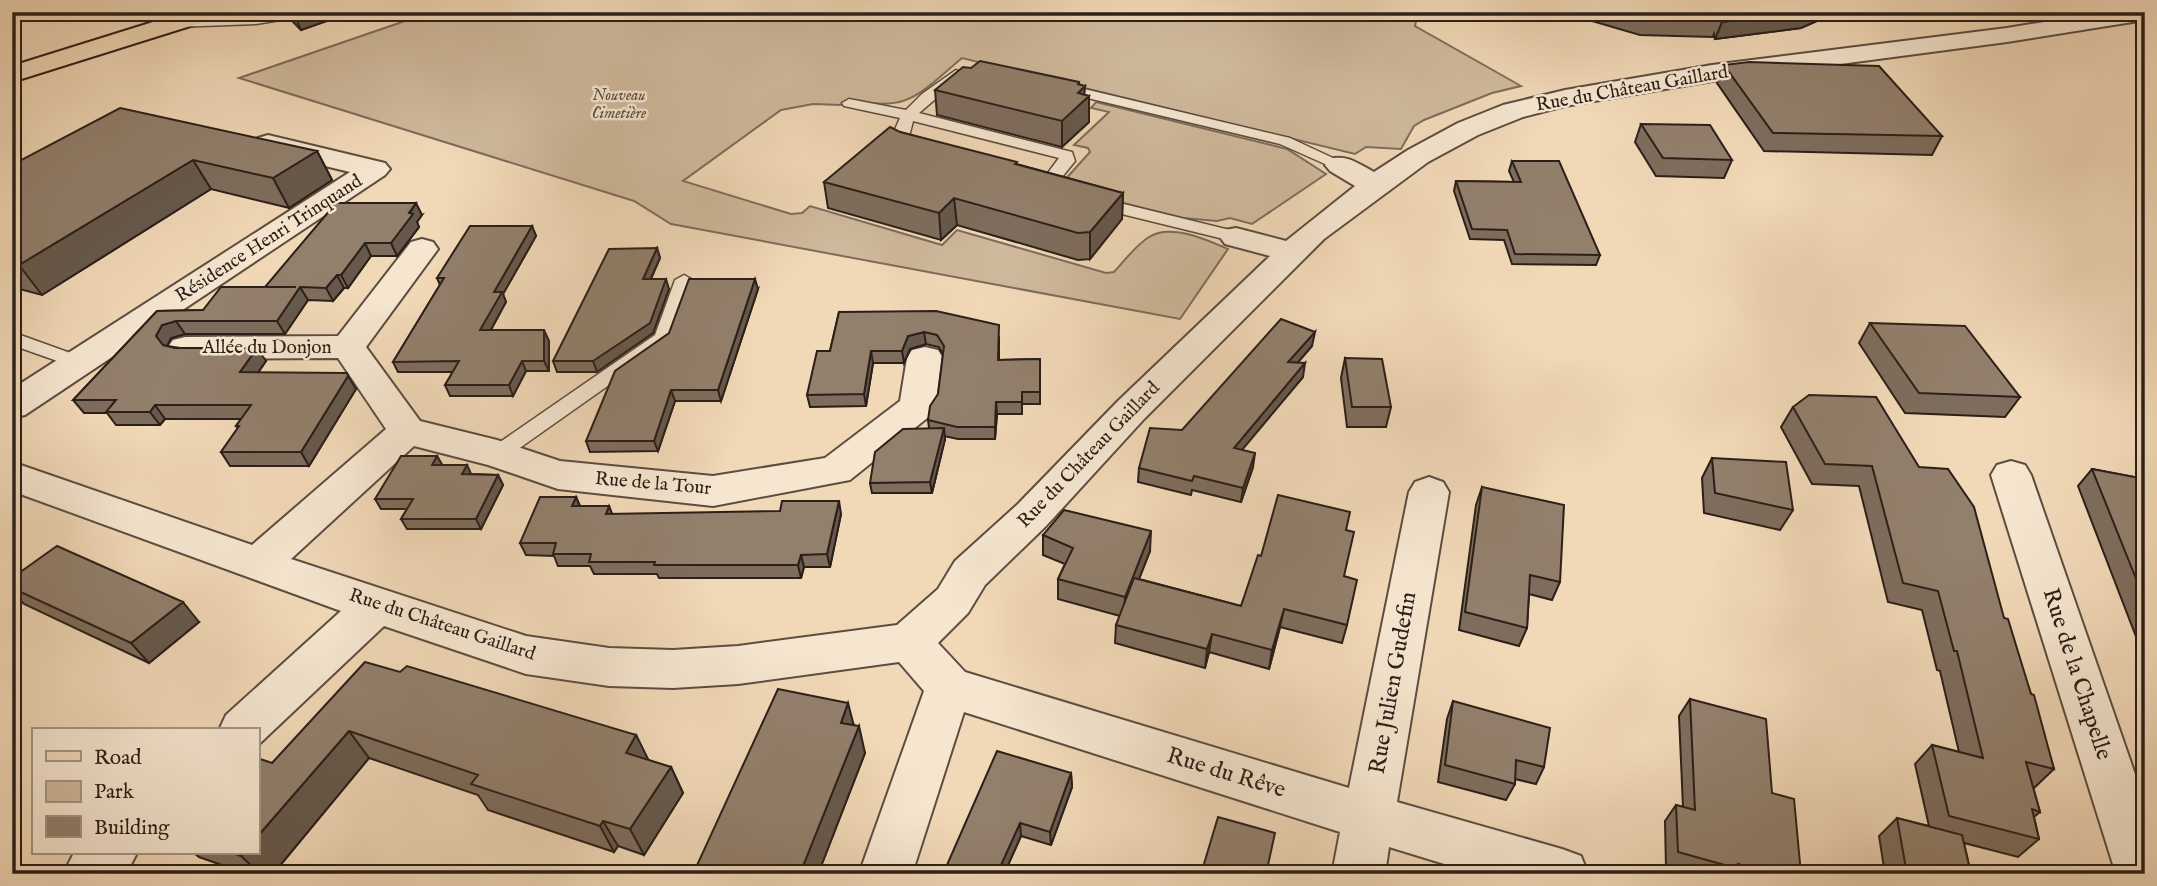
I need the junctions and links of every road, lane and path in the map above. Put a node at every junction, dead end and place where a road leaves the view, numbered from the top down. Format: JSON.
{"nodes":[{"id":1,"x":211,"y":12,"type":"edge"},
{"id":2,"x":305,"y":12,"type":"edge"},
{"id":3,"x":2145,"y":13,"type":"edge"},
{"id":4,"x":185,"y":18,"type":"edge"},
{"id":5,"x":12,"y":67,"type":"edge"},
{"id":6,"x":970,"y":70,"type":"edge"},
{"id":7,"x":12,"y":74,"type":"edge"},
{"id":8,"x":1040,"y":82,"type":"edge"},
{"id":9,"x":849,"y":103,"type":"dead end"},
{"id":10,"x":909,"y":117,"type":"junction"},
{"id":11,"x":241,"y":137,"type":"edge"},
{"id":12,"x":924,"y":156,"type":"edge"},
{"id":13,"x":1340,"y":165,"type":"joint"},
{"id":14,"x":1375,"y":185,"type":"junction"},
{"id":15,"x":1044,"y":189,"type":"edge"},
{"id":16,"x":1083,"y":199,"type":"edge"},
{"id":17,"x":1236,"y":237,"type":"joint"},
{"id":18,"x":422,"y":249,"type":"dead end"},
{"id":19,"x":1292,"y":252,"type":"junction"},
{"id":20,"x":684,"y":280,"type":"dead end"},
{"id":21,"x":12,"y":338,"type":"edge"},
{"id":22,"x":348,"y":347,"type":"junction"},
{"id":23,"x":185,"y":348,"type":"edge"},
{"id":24,"x":925,"y":358,"type":"dead end"},
{"id":25,"x":80,"y":363,"type":"junction"},
{"id":26,"x":12,"y":406,"type":"edge"},
{"id":27,"x":407,"y":431,"type":"junction"},
{"id":28,"x":497,"y":454,"type":"junction"},
{"id":29,"x":2011,"y":475,"type":"dead end"},
{"id":30,"x":20,"y":488,"type":"edge"},
{"id":31,"x":1429,"y":492,"type":"dead end"},
{"id":32,"x":258,"y":563,"type":"junction"},
{"id":33,"x":376,"y":606,"type":"junction"},
{"id":34,"x":909,"y":642,"type":"junction"},
{"id":35,"x":949,"y":687,"type":"junction"},
{"id":36,"x":245,"y":728,"type":"edge"},
{"id":37,"x":1368,"y":817,"type":"junction"},
{"id":38,"x":110,"y":854,"type":"edge"},
{"id":39,"x":89,"y":874,"type":"edge"},
{"id":40,"x":885,"y":874,"type":"edge"},
{"id":41,"x":1358,"y":874,"type":"edge"},
{"id":42,"x":1562,"y":874,"type":"edge"},
{"id":43,"x":2143,"y":874,"type":"edge"}],
"edges":[{"from":1,"to":4,"type":"main road"},
{"from":2,"to":4,"type":"lane"},
{"from":3,"to":14,"type":"street","name":"Rue du Château Gaillard"},
{"from":4,"to":5,"type":"main road"},
{"from":4,"to":7,"type":"main road"},
{"from":6,"to":10,"type":"lane"},
{"from":8,"to":13,"type":"lane"},
{"from":9,"to":10,"type":"lane"},
{"from":10,"to":12,"type":"lane"},
{"from":10,"to":15,"type":"lane"},
{"from":11,"to":25,"type":"street","name":"Résidence Henri Trinquand"},
{"from":13,"to":14,"type":"street"},
{"from":14,"to":19,"type":"street","name":"Rue du Château Gaillard"},
{"from":16,"to":17,"type":"lane"},
{"from":17,"to":19,"type":"street"},
{"from":18,"to":22,"type":"street"},
{"from":19,"to":34,"type":"street","name":"Rue du Château Gaillard"},
{"from":20,"to":28,"type":"lane"},
{"from":21,"to":25,"type":"lane"},
{"from":22,"to":23,"type":"street","name":"Allée du Donjon"},
{"from":22,"to":27,"type":"street"},
{"from":24,"to":28,"type":"street","name":"Rue de la Tour"},
{"from":25,"to":26,"type":"street","name":"Résidence Henri Trinquand"},
{"from":27,"to":28,"type":"street","name":"Rue de la Tour"},
{"from":27,"to":32,"type":"street"},
{"from":29,"to":43,"type":"street","name":"Rue de la Chapelle"},
{"from":30,"to":32,"type":"street","name":"Rue du Château Gaillard"},
{"from":31,"to":37,"type":"street","name":"Rue Julien Gudefin"},
{"from":32,"to":33,"type":"street","name":"Rue du Château Gaillard"},
{"from":33,"to":34,"type":"street","name":"Rue du Château Gaillard"},
{"from":33,"to":36,"type":"street"},
{"from":34,"to":35,"type":"street"},
{"from":35,"to":37,"type":"street","name":"Rue du Rêve"},
{"from":35,"to":40,"type":"street"},
{"from":37,"to":41,"type":"street","name":"Rue Julien Gudefin"},
{"from":37,"to":42,"type":"street","name":"Rue du Rêve"},
{"from":38,"to":39,"type":"street"}]}
